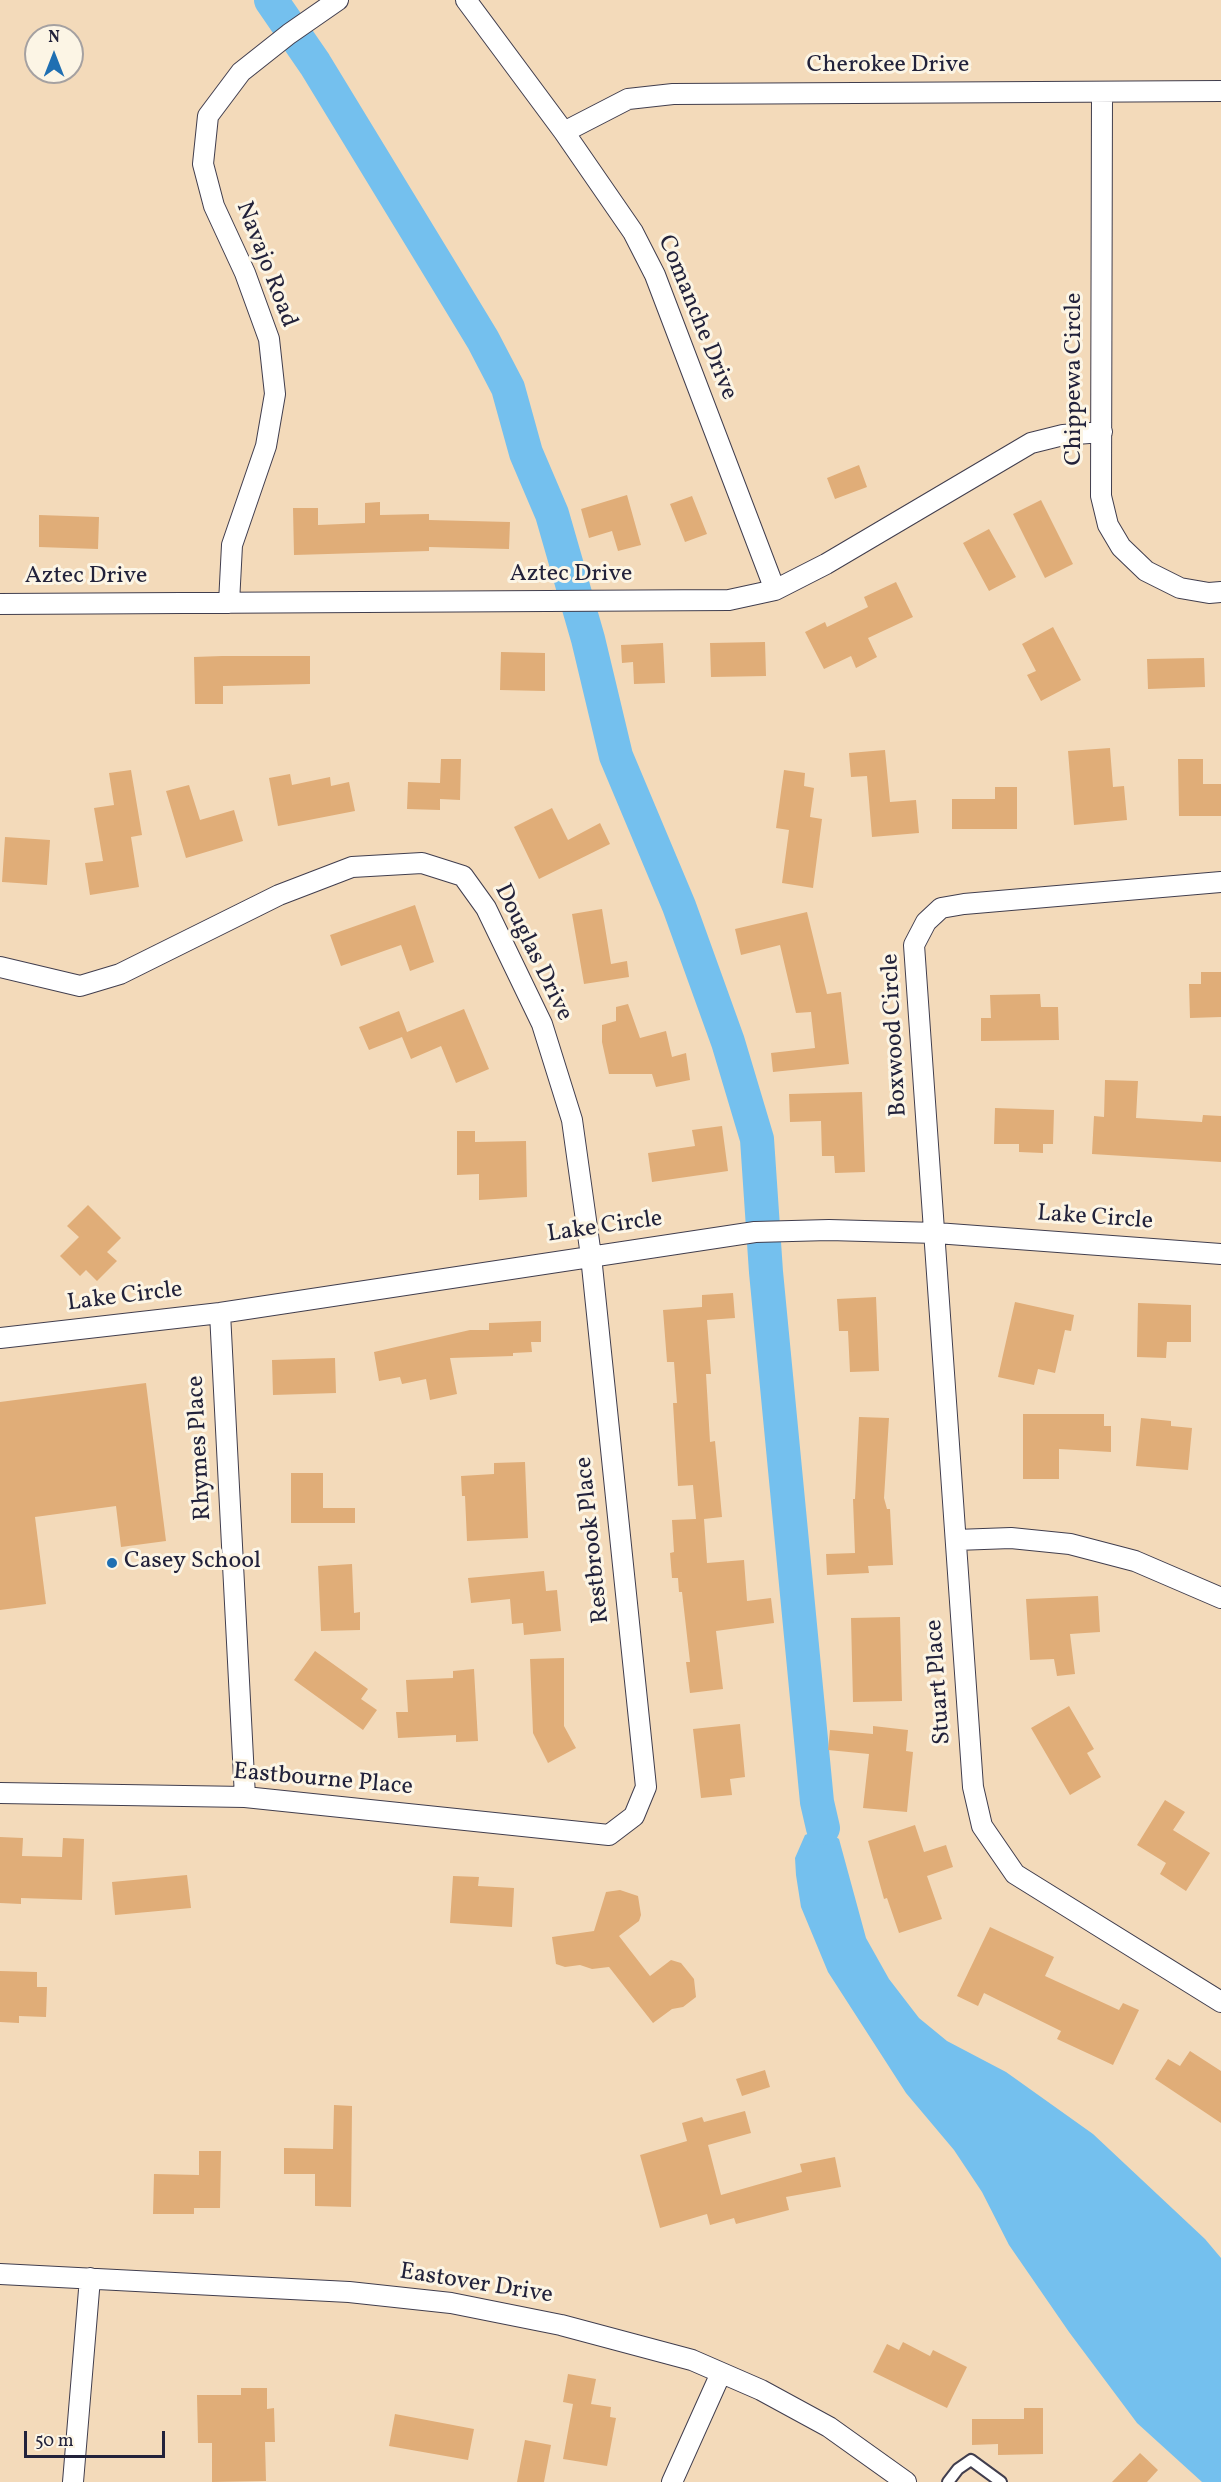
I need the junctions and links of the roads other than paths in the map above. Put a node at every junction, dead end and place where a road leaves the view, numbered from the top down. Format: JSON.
{"nodes":[{"id":1,"x":338,"y":0,"type":"edge"},
{"id":2,"x":466,"y":0,"type":"edge"},
{"id":3,"x":1221,"y":91,"type":"edge"},
{"id":4,"x":1102,"y":92,"type":"junction"},
{"id":5,"x":564,"y":132,"type":"junction"},
{"id":6,"x":1102,"y":432,"type":"junction"},
{"id":7,"x":775,"y":590,"type":"junction"},
{"id":8,"x":1221,"y":592,"type":"edge"},
{"id":9,"x":229,"y":603,"type":"junction"},
{"id":10,"x":0,"y":604,"type":"edge"},
{"id":11,"x":1221,"y":882,"type":"edge"},
{"id":12,"x":0,"y":967,"type":"edge"},
{"id":13,"x":936,"y":1233,"type":"junction"},
{"id":14,"x":1221,"y":1254,"type":"edge"},
{"id":15,"x":591,"y":1256,"type":"junction"},
{"id":16,"x":220,"y":1313,"type":"junction"},
{"id":17,"x":0,"y":1338,"type":"edge"},
{"id":18,"x":956,"y":1540,"type":"junction"},
{"id":19,"x":1221,"y":1598,"type":"edge"},
{"id":20,"x":0,"y":1793,"type":"edge"},
{"id":21,"x":244,"y":1797,"type":"junction"},
{"id":22,"x":634,"y":1816,"type":"joint"},
{"id":23,"x":1221,"y":2002,"type":"edge"},
{"id":24,"x":0,"y":2274,"type":"edge"},
{"id":25,"x":90,"y":2278,"type":"junction"},
{"id":26,"x":722,"y":2373,"type":"junction"},
{"id":27,"x":73,"y":2482,"type":"edge"},
{"id":28,"x":672,"y":2482,"type":"edge"},
{"id":29,"x":906,"y":2482,"type":"edge"},
{"id":30,"x":948,"y":2482,"type":"edge"},
{"id":31,"x":1001,"y":2482,"type":"edge"}],
"edges":[{"from":1,"to":9,"type":"street","name":"Navajo Road"},
{"from":2,"to":5,"type":"street","name":"Comanche Drive"},
{"from":3,"to":4,"type":"street","name":"Cherokee Drive"},
{"from":4,"to":5,"type":"street","name":"Cherokee Drive"},
{"from":4,"to":6,"type":"street","name":"Chippewa Circle"},
{"from":5,"to":7,"type":"street","name":"Comanche Drive"},
{"from":6,"to":7,"type":"street","name":"Aztec Drive"},
{"from":6,"to":8,"type":"street","name":"Chippewa Circle"},
{"from":7,"to":9,"type":"street","name":"Aztec Drive"},
{"from":9,"to":10,"type":"street","name":"Aztec Drive"},
{"from":11,"to":13,"type":"street","name":"Boxwood Circle"},
{"from":12,"to":15,"type":"street","name":"Douglas Drive"},
{"from":13,"to":14,"type":"street","name":"Lake Circle"},
{"from":13,"to":15,"type":"street","name":"Lake Circle"},
{"from":13,"to":18,"type":"street","name":"Stuart Place"},
{"from":15,"to":16,"type":"street","name":"Lake Circle"},
{"from":15,"to":22,"type":"street","name":"Restbrook Place"},
{"from":16,"to":17,"type":"street","name":"Lake Circle"},
{"from":16,"to":21,"type":"street","name":"Rhymes Place"},
{"from":18,"to":19,"type":"street"},
{"from":18,"to":23,"type":"street","name":"Stuart Place"},
{"from":20,"to":21,"type":"street","name":"Eastbourne Place"},
{"from":21,"to":22,"type":"street","name":"Eastbourne Place"},
{"from":24,"to":25,"type":"street","name":"Eastover Drive"},
{"from":25,"to":26,"type":"street","name":"Eastover Drive"},
{"from":25,"to":27,"type":"street"},
{"from":26,"to":28,"type":"street"},
{"from":26,"to":29,"type":"street","name":"Eastover Drive"},
{"from":30,"to":31,"type":"lane"}]}
